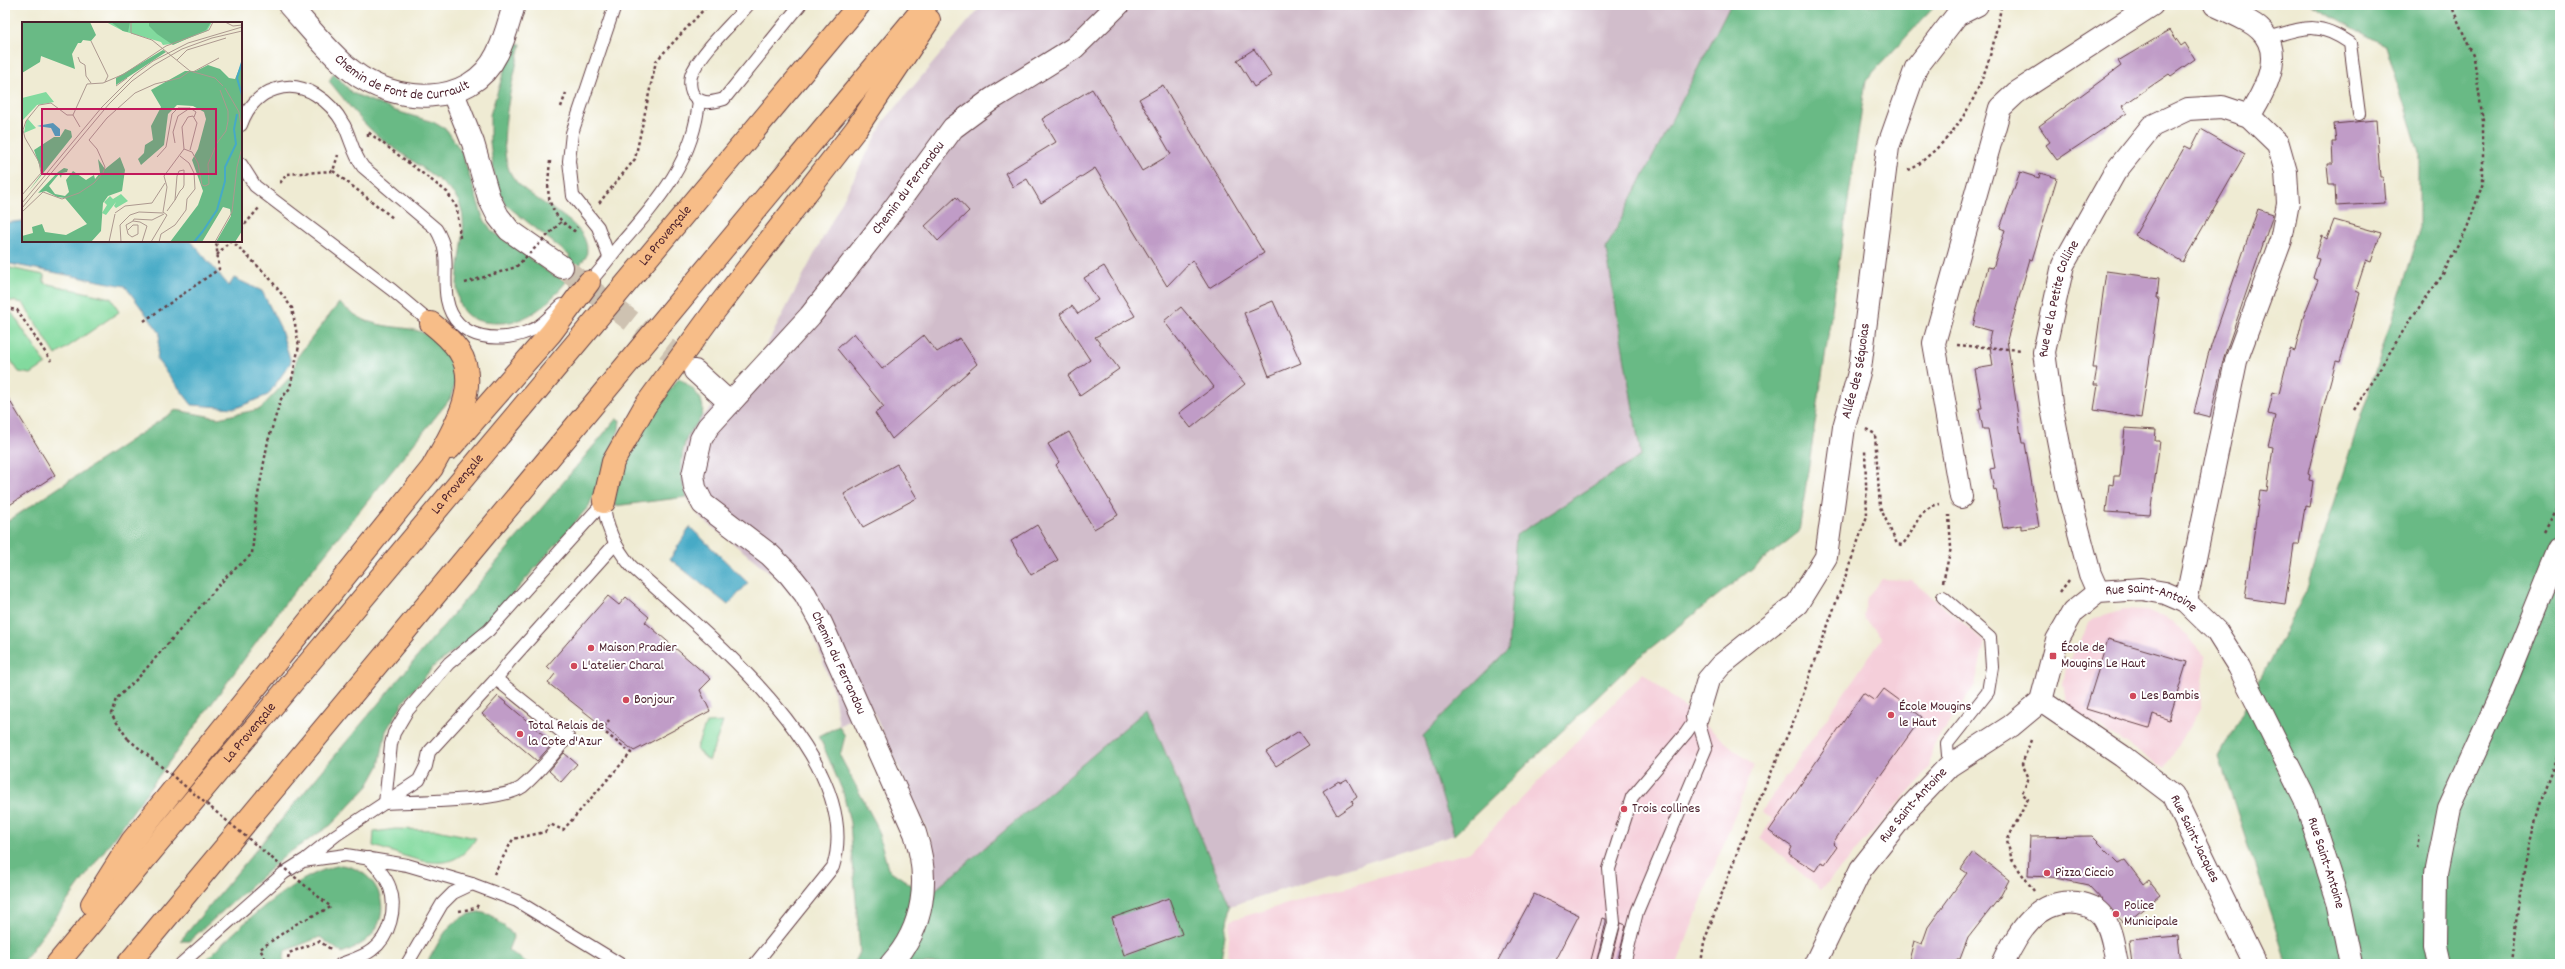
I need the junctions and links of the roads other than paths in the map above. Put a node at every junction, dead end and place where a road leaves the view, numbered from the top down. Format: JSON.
{"nodes":[{"id":1,"x":289,"y":5,"type":"edge"},
{"id":2,"x":514,"y":5,"type":"edge"},
{"id":3,"x":615,"y":5,"type":"edge"},
{"id":4,"x":748,"y":5,"type":"edge"},
{"id":5,"x":800,"y":5,"type":"edge"},
{"id":6,"x":860,"y":5,"type":"edge"},
{"id":7,"x":926,"y":5,"type":"edge"},
{"id":8,"x":940,"y":5,"type":"edge"},
{"id":9,"x":1118,"y":5,"type":"edge"},
{"id":10,"x":1977,"y":5,"type":"edge"},
{"id":11,"x":2152,"y":5,"type":"edge"},
{"id":12,"x":2215,"y":5,"type":"edge"},
{"id":13,"x":2268,"y":38,"type":"junction"},
{"id":14,"x":453,"y":93,"type":"junction"},
{"id":15,"x":699,"y":100,"type":"junction"},
{"id":16,"x":2359,"y":114,"type":"dead end"},
{"id":17,"x":2249,"y":116,"type":"junction"},
{"id":18,"x":242,"y":123,"type":"edge"},
{"id":19,"x":242,"y":166,"type":"edge"},
{"id":20,"x":609,"y":257,"type":"junction"},
{"id":21,"x":562,"y":267,"type":"tunnel mouth"},
{"id":22,"x":589,"y":282,"type":"junction"},
{"id":23,"x":431,"y":323,"type":"joint"},
{"id":24,"x":695,"y":371,"type":"tunnel mouth"},
{"id":25,"x":730,"y":403,"type":"junction"},
{"id":26,"x":432,"y":468,"type":"junction"},
{"id":27,"x":604,"y":502,"type":"junction"},
{"id":28,"x":1952,"y":505,"type":"road end"},
{"id":29,"x":615,"y":544,"type":"junction"},
{"id":30,"x":2560,"y":548,"type":"edge"},
{"id":31,"x":2094,"y":583,"type":"junction"},
{"id":32,"x":1943,"y":597,"type":"road end"},
{"id":33,"x":2186,"y":602,"type":"junction"},
{"id":34,"x":496,"y":679,"type":"junction"},
{"id":35,"x":2041,"y":701,"type":"junction"},
{"id":36,"x":1697,"y":717,"type":"junction"},
{"id":37,"x":1950,"y":766,"type":"junction"},
{"id":38,"x":385,"y":803,"type":"junction"},
{"id":39,"x":368,"y":858,"type":"junction"},
{"id":40,"x":303,"y":861,"type":"junction"},
{"id":41,"x":472,"y":884,"type":"junction"},
{"id":42,"x":339,"y":959,"type":"edge"},
{"id":43,"x":53,"y":964,"type":"edge"},
{"id":44,"x":57,"y":964,"type":"edge"},
{"id":45,"x":128,"y":964,"type":"edge"},
{"id":46,"x":182,"y":964,"type":"edge"},
{"id":47,"x":407,"y":964,"type":"edge"},
{"id":48,"x":620,"y":964,"type":"edge"},
{"id":49,"x":755,"y":964,"type":"edge"},
{"id":50,"x":891,"y":964,"type":"edge"},
{"id":51,"x":1603,"y":964,"type":"edge"},
{"id":52,"x":1624,"y":964,"type":"edge"},
{"id":53,"x":1815,"y":964,"type":"edge"},
{"id":54,"x":2003,"y":964,"type":"edge"},
{"id":55,"x":2117,"y":964,"type":"edge"},
{"id":56,"x":2255,"y":964,"type":"edge"},
{"id":57,"x":2351,"y":964,"type":"edge"},
{"id":58,"x":2439,"y":964,"type":"edge"}],
"edges":[{"from":1,"to":14,"type":"street","name":"Chemin de Font de Currault"},
{"from":2,"to":14,"type":"street","name":"Chemin de Font de Currault"},
{"from":3,"to":20,"type":"lane"},
{"from":4,"to":15,"type":"lane"},
{"from":5,"to":15,"type":"lane"},
{"from":6,"to":44,"type":"highway","name":"La Provençale"},
{"from":7,"to":45,"type":"highway"},
{"from":8,"to":27,"type":"highway"},
{"from":9,"to":25,"type":"street","name":"Chemin du Ferrandou"},
{"from":10,"to":36,"type":"street","name":"Allée des Séquoias"},
{"from":11,"to":28,"type":"street"},
{"from":12,"to":13,"type":"street"},
{"from":13,"to":16,"type":"lane"},
{"from":13,"to":17,"type":"street"},
{"from":14,"to":21,"type":"street"},
{"from":15,"to":20,"type":"lane"},
{"from":17,"to":31,"type":"street","name":"Rue de la Petite Colline"},
{"from":17,"to":33,"type":"street","name":"Rue de la Petite Colline"},
{"from":18,"to":22,"type":"lane"},
{"from":19,"to":23,"type":"lane"},
{"from":20,"to":22,"type":"lane"},
{"from":22,"to":26,"type":"highway"},
{"from":23,"to":26,"type":"highway"},
{"from":24,"to":25,"type":"street"},
{"from":25,"to":50,"type":"street","name":"Chemin du Ferrandou"},
{"from":26,"to":43,"type":"highway"},
{"from":27,"to":29,"type":"lane"},
{"from":27,"to":38,"type":"lane"},
{"from":29,"to":34,"type":"lane"},
{"from":29,"to":49,"type":"lane"},
{"from":30,"to":58,"type":"street"},
{"from":31,"to":33,"type":"street","name":"Rue Saint-Antoine"},
{"from":31,"to":35,"type":"street","name":"Rue Saint-Antoine"},
{"from":32,"to":37,"type":"lane"},
{"from":33,"to":57,"type":"street","name":"Rue Saint-Antoine"},
{"from":34,"to":38,"type":"lane"},
{"from":34,"to":38,"type":"lane"},
{"from":35,"to":37,"type":"street","name":"Rue Saint-Antoine"},
{"from":35,"to":56,"type":"street","name":"Rue Saint-Jacques"},
{"from":36,"to":51,"type":"lane"},
{"from":36,"to":52,"type":"lane"},
{"from":37,"to":53,"type":"street","name":"Rue Saint-Antoine"},
{"from":38,"to":40,"type":"lane"},
{"from":39,"to":40,"type":"lane"},
{"from":39,"to":41,"type":"lane"},
{"from":39,"to":42,"type":"lane"},
{"from":40,"to":46,"type":"lane"},
{"from":41,"to":47,"type":"lane"},
{"from":41,"to":48,"type":"lane"},
{"from":54,"to":55,"type":"street"}]}
